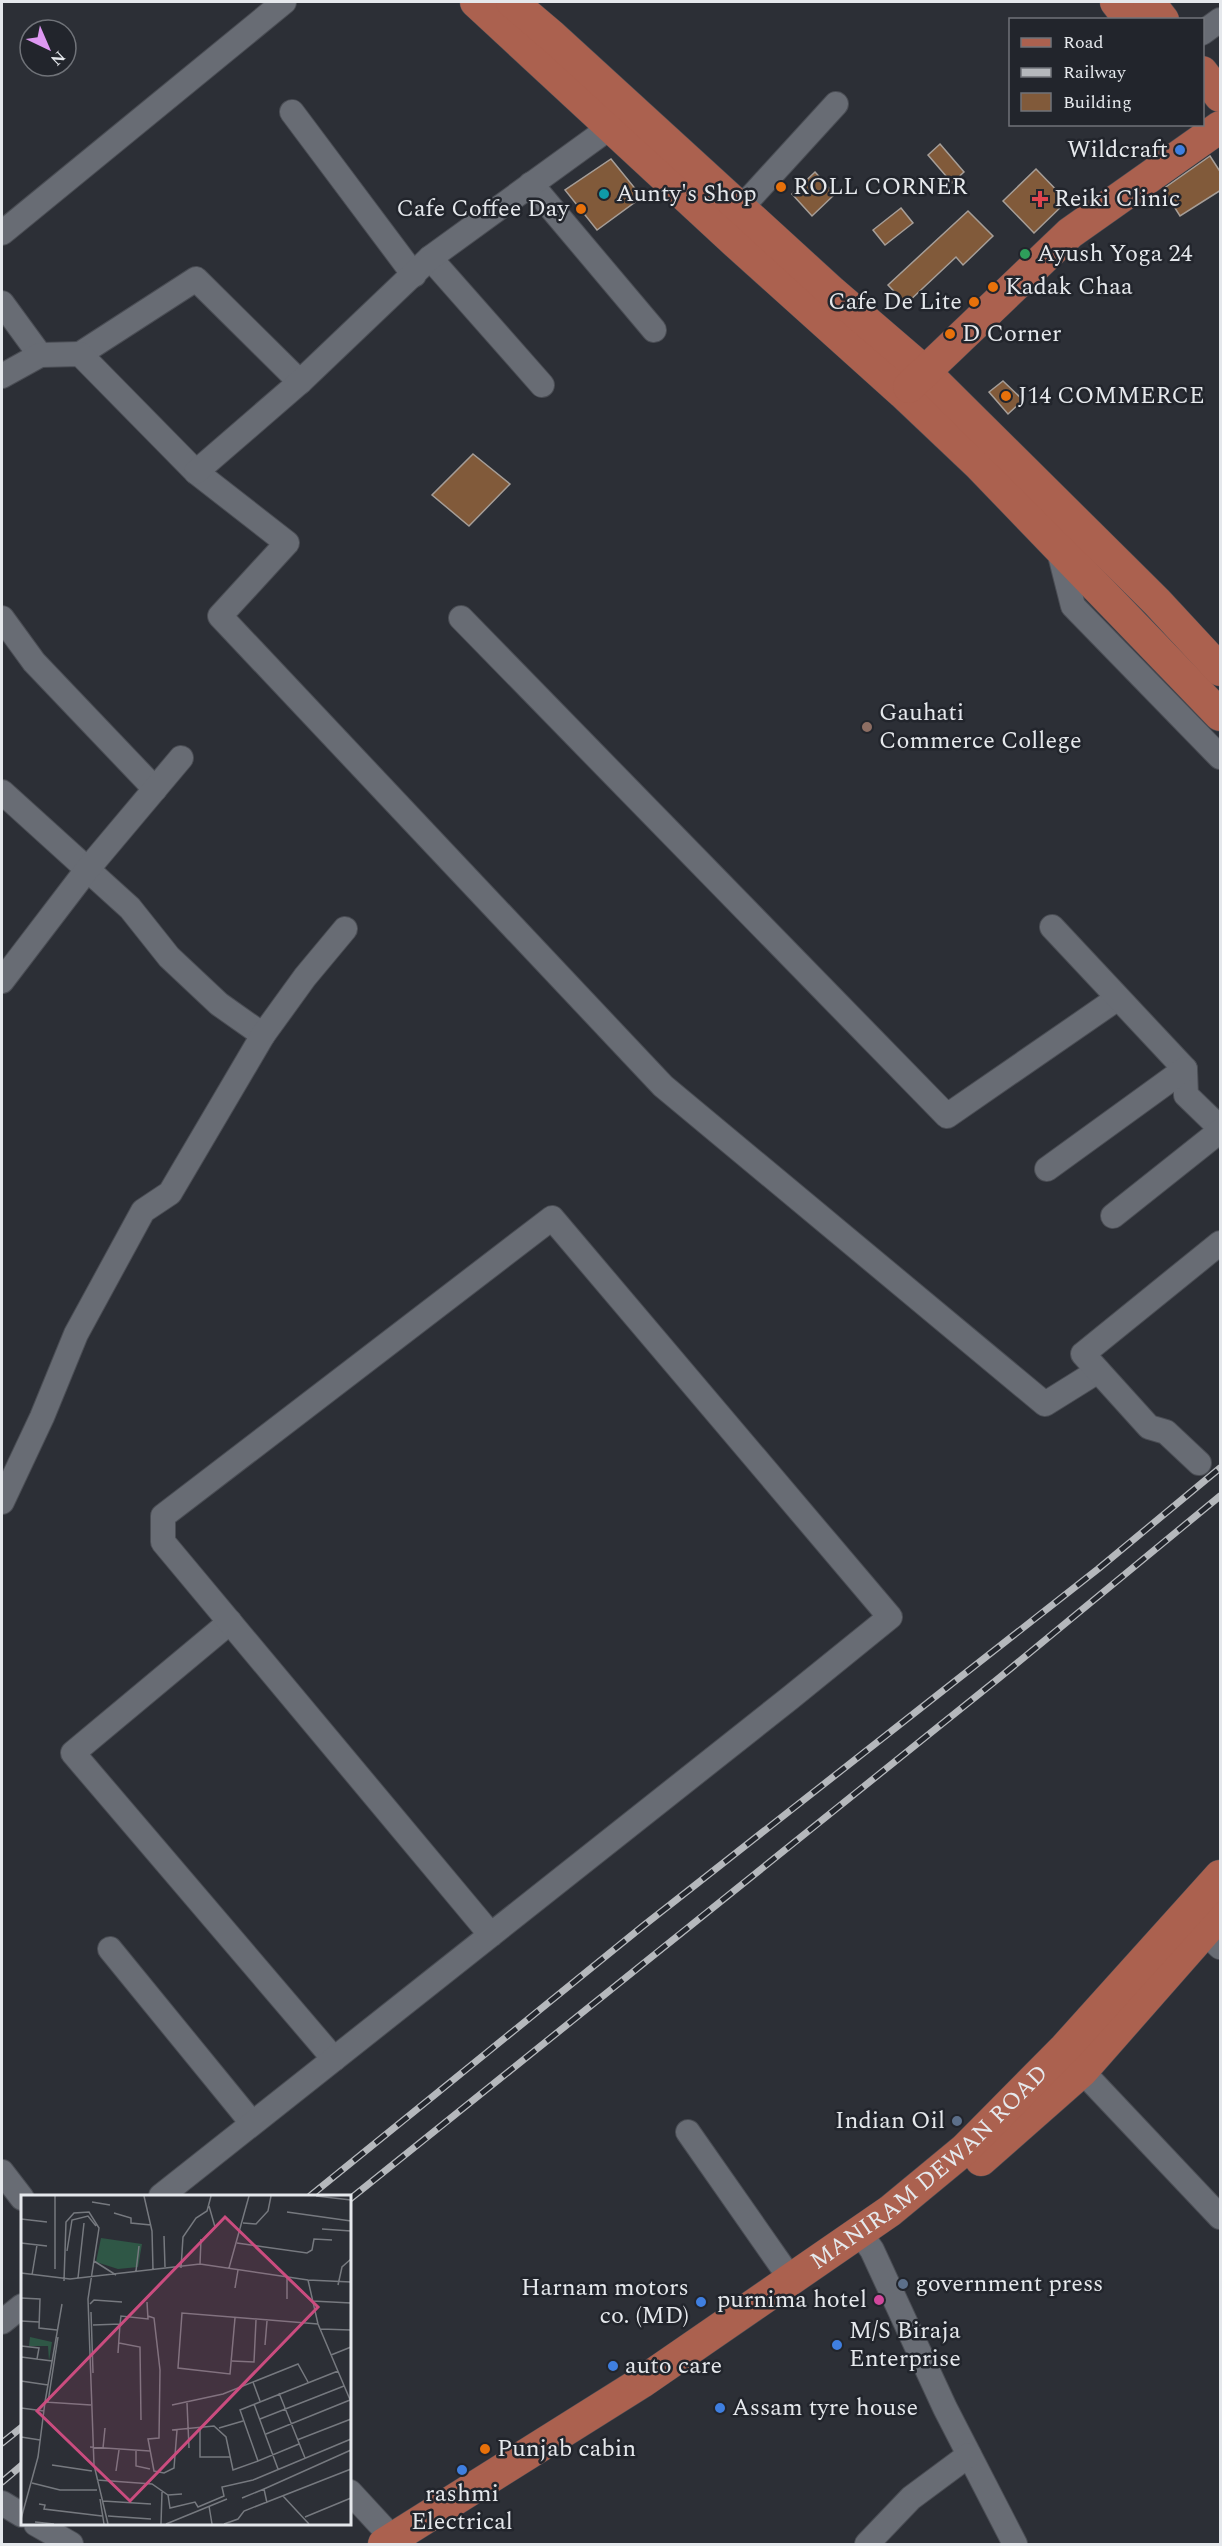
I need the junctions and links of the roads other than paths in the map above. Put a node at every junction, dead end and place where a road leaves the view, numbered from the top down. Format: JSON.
{"nodes":[{"id":1,"x":284,"y":2,"type":"edge"},
{"id":2,"x":477,"y":2,"type":"edge"},
{"id":3,"x":512,"y":2,"type":"edge"},
{"id":4,"x":1116,"y":2,"type":"edge"},
{"id":5,"x":1149,"y":2,"type":"edge"},
{"id":6,"x":1128,"y":18,"type":"edge"},
{"id":7,"x":1161,"y":18,"type":"edge"},
{"id":8,"x":1221,"y":20,"type":"edge"},
{"id":9,"x":1204,"y":32,"type":"edge"},
{"id":10,"x":1204,"y":73,"type":"edge"},
{"id":11,"x":1221,"y":96,"type":"edge"},
{"id":12,"x":836,"y":104,"type":"dead end"},
{"id":13,"x":292,"y":112,"type":"dead end"},
{"id":14,"x":623,"y":118,"type":"junction"},
{"id":15,"x":1214,"y":130,"type":"edge"},
{"id":16,"x":531,"y":184,"type":"junction"},
{"id":17,"x":741,"y":208,"type":"junction"},
{"id":18,"x":2,"y":233,"type":"edge"},
{"id":19,"x":422,"y":267,"type":"junction"},
{"id":20,"x":2,"y":303,"type":"edge"},
{"id":21,"x":654,"y":330,"type":"dead end"},
{"id":22,"x":80,"y":354,"type":"junction"},
{"id":23,"x":40,"y":355,"type":"junction"},
{"id":24,"x":2,"y":376,"type":"edge"},
{"id":25,"x":300,"y":382,"type":"junction"},
{"id":26,"x":914,"y":383,"type":"junction"},
{"id":27,"x":542,"y":385,"type":"dead end"},
{"id":28,"x":196,"y":472,"type":"junction"},
{"id":29,"x":1069,"y":535,"type":"junction"},
{"id":30,"x":2,"y":618,"type":"edge"},
{"id":31,"x":461,"y":618,"type":"dead end"},
{"id":32,"x":1221,"y":670,"type":"edge"},
{"id":33,"x":1221,"y":715,"type":"edge"},
{"id":34,"x":1221,"y":757,"type":"edge"},
{"id":35,"x":181,"y":758,"type":"dead end"},
{"id":36,"x":155,"y":789,"type":"junction"},
{"id":37,"x":2,"y":792,"type":"edge"},
{"id":38,"x":86,"y":871,"type":"junction"},
{"id":39,"x":1052,"y":927,"type":"dead end"},
{"id":40,"x":345,"y":929,"type":"dead end"},
{"id":41,"x":9,"y":955,"type":"edge"},
{"id":42,"x":2,"y":981,"type":"edge"},
{"id":43,"x":1118,"y":998,"type":"junction"},
{"id":44,"x":263,"y":1035,"type":"junction"},
{"id":45,"x":1185,"y":1070,"type":"junction"},
{"id":46,"x":1221,"y":1130,"type":"edge"},
{"id":47,"x":1047,"y":1169,"type":"dead end"},
{"id":48,"x":1113,"y":1216,"type":"dead end"},
{"id":49,"x":1221,"y":1243,"type":"edge"},
{"id":50,"x":1098,"y":1371,"type":"junction"},
{"id":51,"x":1199,"y":1463,"type":"dead end"},
{"id":52,"x":2,"y":1502,"type":"edge"},
{"id":53,"x":230,"y":1622,"type":"junction"},
{"id":54,"x":1221,"y":1876,"type":"edge"},
{"id":55,"x":1208,"y":1927,"type":"edge"},
{"id":56,"x":491,"y":1935,"type":"junction"},
{"id":57,"x":110,"y":1949,"type":"dead end"},
{"id":58,"x":334,"y":2059,"type":"junction"},
{"id":59,"x":1082,"y":2071,"type":"junction"},
{"id":60,"x":252,"y":2123,"type":"junction"},
{"id":61,"x":688,"y":2132,"type":"dead end"},
{"id":62,"x":2,"y":2172,"type":"edge"},
{"id":63,"x":162,"y":2195,"type":"edge"},
{"id":64,"x":21,"y":2197,"type":"edge"},
{"id":65,"x":1221,"y":2217,"type":"edge"},
{"id":66,"x":866,"y":2241,"type":"junction"},
{"id":67,"x":788,"y":2282,"type":"junction"},
{"id":68,"x":21,"y":2307,"type":"edge"},
{"id":69,"x":2,"y":2322,"type":"edge"},
{"id":70,"x":969,"y":2455,"type":"junction"},
{"id":71,"x":351,"y":2493,"type":"edge"},
{"id":72,"x":2,"y":2502,"type":"edge"},
{"id":73,"x":21,"y":2514,"type":"edge"},
{"id":74,"x":39,"y":2525,"type":"edge"},
{"id":75,"x":398,"y":2543,"type":"edge"},
{"id":76,"x":71,"y":2544,"type":"edge"},
{"id":77,"x":867,"y":2544,"type":"edge"},
{"id":78,"x":1015,"y":2544,"type":"edge"}],
"edges":[{"from":1,"to":18,"type":"street"},
{"from":2,"to":14,"type":"main road"},
{"from":3,"to":14,"type":"main road"},
{"from":4,"to":6,"type":"main road"},
{"from":5,"to":7,"type":"main road"},
{"from":8,"to":9,"type":"street"},
{"from":10,"to":11,"type":"main road"},
{"from":12,"to":17,"type":"street"},
{"from":13,"to":19,"type":"street"},
{"from":14,"to":16,"type":"street"},
{"from":14,"to":17,"type":"main road"},
{"from":14,"to":26,"type":"main road"},
{"from":15,"to":26,"type":"main road"},
{"from":16,"to":19,"type":"street"},
{"from":16,"to":21,"type":"street"},
{"from":17,"to":26,"type":"main road"},
{"from":19,"to":25,"type":"street"},
{"from":19,"to":27,"type":"street"},
{"from":20,"to":23,"type":"street"},
{"from":22,"to":23,"type":"street"},
{"from":22,"to":25,"type":"street"},
{"from":22,"to":28,"type":"street"},
{"from":23,"to":24,"type":"street"},
{"from":25,"to":28,"type":"street"},
{"from":26,"to":29,"type":"main road"},
{"from":28,"to":50,"type":"street"},
{"from":29,"to":32,"type":"main road"},
{"from":29,"to":33,"type":"main road"},
{"from":29,"to":34,"type":"street"},
{"from":30,"to":36,"type":"street"},
{"from":31,"to":43,"type":"street"},
{"from":35,"to":36,"type":"street"},
{"from":36,"to":38,"type":"street"},
{"from":37,"to":38,"type":"street"},
{"from":38,"to":41,"type":"street"},
{"from":38,"to":44,"type":"street"},
{"from":39,"to":43,"type":"street"},
{"from":40,"to":44,"type":"street"},
{"from":41,"to":42,"type":"street"},
{"from":43,"to":45,"type":"street"},
{"from":44,"to":52,"type":"street"},
{"from":45,"to":46,"type":"street"},
{"from":45,"to":47,"type":"street"},
{"from":46,"to":48,"type":"street"},
{"from":49,"to":50,"type":"street"},
{"from":50,"to":51,"type":"street"},
{"from":53,"to":56,"type":"street"},
{"from":53,"to":56,"type":"street"},
{"from":53,"to":58,"type":"street"},
{"from":54,"to":55,"type":"main road","name":"MANIRAM DEWAN ROAD"},
{"from":55,"to":59,"type":"main road","name":"MANIRAM DEWAN ROAD"},
{"from":55,"to":66,"type":"main road","name":"MANIRAM DEWAN ROAD"},
{"from":56,"to":58,"type":"street"},
{"from":57,"to":60,"type":"street"},
{"from":58,"to":60,"type":"street"},
{"from":59,"to":65,"type":"street"},
{"from":59,"to":66,"type":"main road","name":"MANIRAM DEWAN ROAD"},
{"from":60,"to":63,"type":"street"},
{"from":61,"to":67,"type":"street"},
{"from":62,"to":64,"type":"street"},
{"from":66,"to":67,"type":"main road","name":"MANIRAM DEWAN ROAD"},
{"from":66,"to":70,"type":"street"},
{"from":66,"to":75,"type":"main road","name":"MANIRAM DEWAN ROAD"},
{"from":67,"to":75,"type":"main road","name":"MANIRAM DEWAN ROAD"},
{"from":68,"to":69,"type":"street"},
{"from":70,"to":77,"type":"street"},
{"from":70,"to":78,"type":"street"},
{"from":71,"to":75,"type":"street"},
{"from":72,"to":73,"type":"street"},
{"from":74,"to":76,"type":"street"}]}
